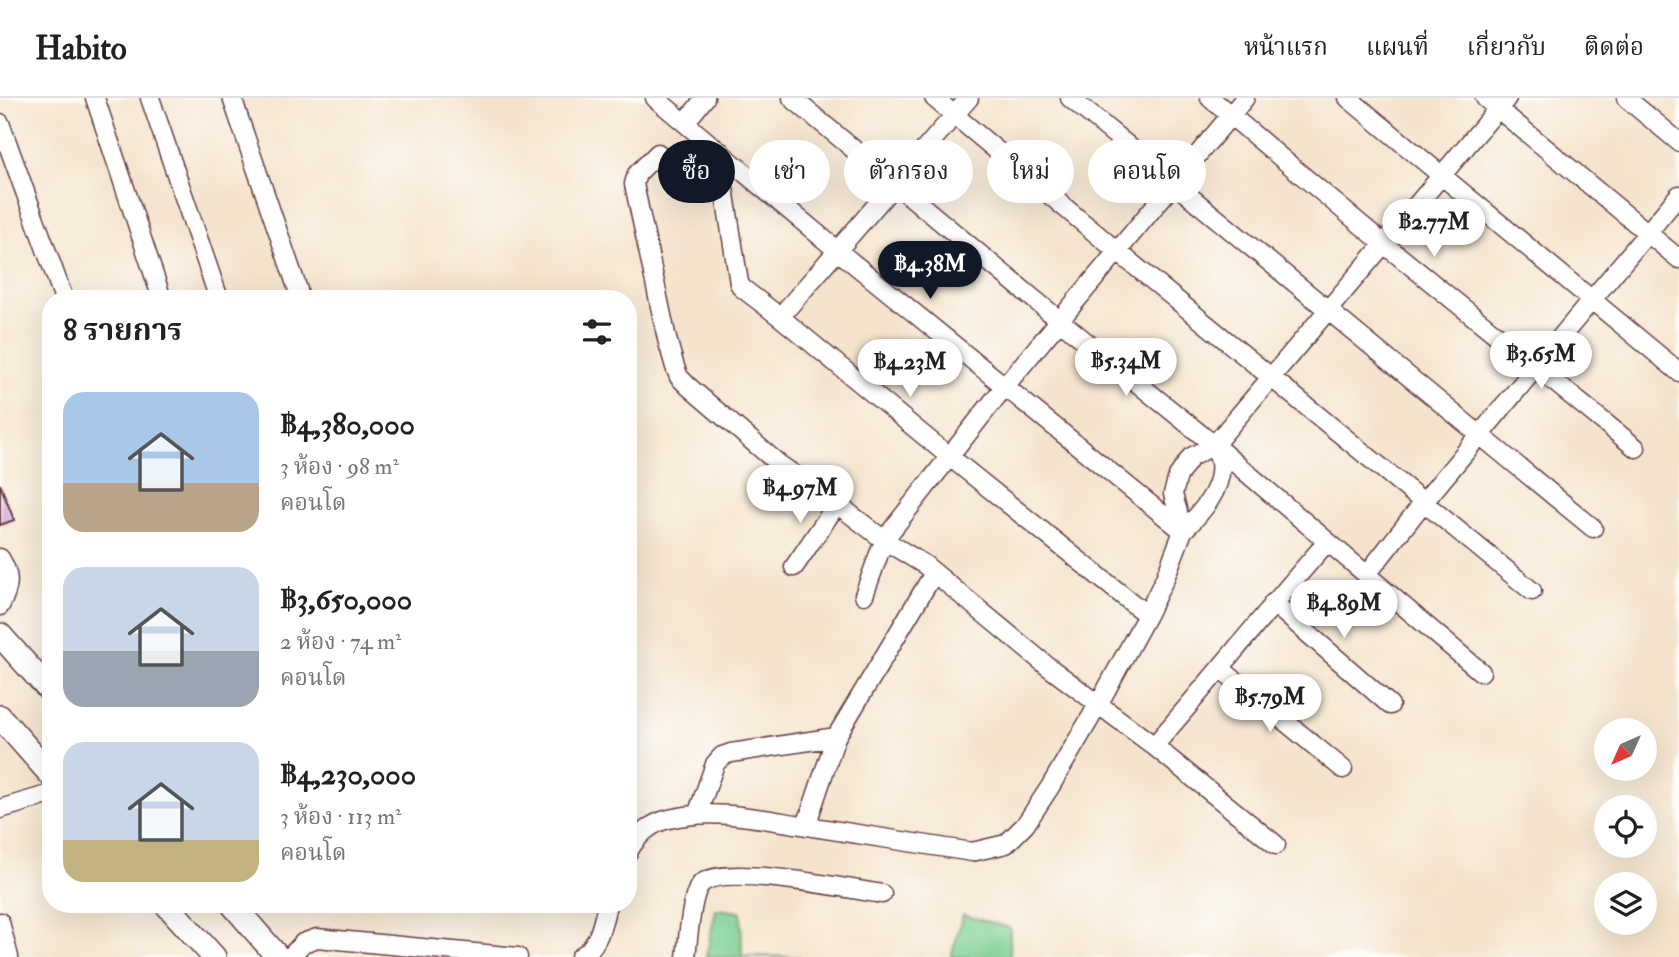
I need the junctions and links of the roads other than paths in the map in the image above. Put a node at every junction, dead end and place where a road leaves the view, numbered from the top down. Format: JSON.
{"nodes":[{"id":1,"x":95,"y":98,"type":"edge"},
{"id":2,"x":150,"y":98,"type":"edge"},
{"id":3,"x":232,"y":98,"type":"edge"},
{"id":4,"x":655,"y":98,"type":"edge"},
{"id":5,"x":705,"y":98,"type":"edge"},
{"id":6,"x":792,"y":98,"type":"edge"},
{"id":7,"x":934,"y":98,"type":"edge"},
{"id":8,"x":970,"y":98,"type":"edge"},
{"id":9,"x":1070,"y":98,"type":"edge"},
{"id":10,"x":1210,"y":98,"type":"edge"},
{"id":11,"x":1245,"y":98,"type":"edge"},
{"id":12,"x":1348,"y":98,"type":"edge"},
{"id":13,"x":1626,"y":98,"type":"edge"},
{"id":14,"x":1496,"y":102,"type":"edge"},
{"id":15,"x":1231,"y":115,"type":"junction"},
{"id":16,"x":954,"y":116,"type":"junction"},
{"id":17,"x":685,"y":122,"type":"junction"},
{"id":18,"x":0,"y":123,"type":"edge"},
{"id":19,"x":707,"y":140,"type":"edge"},
{"id":20,"x":844,"y":140,"type":"edge"},
{"id":21,"x":933,"y":140,"type":"edge"},
{"id":22,"x":1121,"y":140,"type":"edge"},
{"id":23,"x":1679,"y":142,"type":"edge"},
{"id":24,"x":1206,"y":145,"type":"edge"},
{"id":25,"x":658,"y":153,"type":"dead end"},
{"id":26,"x":735,"y":164,"type":"edge"},
{"id":27,"x":1442,"y":176,"type":"junction"},
{"id":28,"x":1679,"y":195,"type":"edge"},
{"id":29,"x":726,"y":203,"type":"edge"},
{"id":30,"x":879,"y":203,"type":"edge"},
{"id":31,"x":920,"y":203,"type":"edge"},
{"id":32,"x":1158,"y":203,"type":"edge"},
{"id":33,"x":1197,"y":203,"type":"edge"},
{"id":34,"x":1646,"y":233,"type":"junction"},
{"id":35,"x":1384,"y":244,"type":"junction"},
{"id":36,"x":838,"y":251,"type":"junction"},
{"id":37,"x":1118,"y":252,"type":"junction"},
{"id":38,"x":1679,"y":259,"type":"edge"},
{"id":39,"x":61,"y":290,"type":"edge"},
{"id":40,"x":159,"y":290,"type":"edge"},
{"id":41,"x":216,"y":290,"type":"edge"},
{"id":42,"x":298,"y":290,"type":"edge"},
{"id":43,"x":1591,"y":300,"type":"junction"},
{"id":44,"x":1329,"y":311,"type":"junction"},
{"id":45,"x":780,"y":317,"type":"junction"},
{"id":46,"x":1059,"y":320,"type":"junction"},
{"id":47,"x":1536,"y":366,"type":"junction"},
{"id":48,"x":1679,"y":372,"type":"edge"},
{"id":49,"x":1271,"y":378,"type":"junction"},
{"id":50,"x":1004,"y":386,"type":"junction"},
{"id":51,"x":1479,"y":435,"type":"junction"},
{"id":52,"x":1214,"y":445,"type":"junction"},
{"id":53,"x":1636,"y":448,"type":"dead end"},
{"id":54,"x":950,"y":457,"type":"junction"},
{"id":55,"x":1423,"y":503,"type":"junction"},
{"id":56,"x":837,"y":504,"type":"junction"},
{"id":57,"x":1593,"y":528,"type":"dead end"},
{"id":58,"x":1183,"y":531,"type":"junction"},
{"id":59,"x":884,"y":540,"type":"junction"},
{"id":60,"x":1327,"y":542,"type":"junction"},
{"id":61,"x":0,"y":558,"type":"edge"},
{"id":62,"x":1375,"y":564,"type":"dead end"},
{"id":63,"x":794,"y":567,"type":"dead end"},
{"id":64,"x":934,"y":573,"type":"junction"},
{"id":65,"x":1532,"y":592,"type":"dead end"},
{"id":66,"x":864,"y":595,"type":"dead end"},
{"id":67,"x":1273,"y":603,"type":"junction"},
{"id":68,"x":0,"y":606,"type":"edge"},
{"id":69,"x":1147,"y":615,"type":"junction"},
{"id":70,"x":0,"y":635,"type":"edge"},
{"id":71,"x":1221,"y":668,"type":"junction"},
{"id":72,"x":1481,"y":672,"type":"dead end"},
{"id":73,"x":42,"y":677,"type":"edge"},
{"id":74,"x":1098,"y":705,"type":"junction"},
{"id":75,"x":1390,"y":705,"type":"dead end"},
{"id":76,"x":2,"y":721,"type":"edge"},
{"id":77,"x":836,"y":737,"type":"junction"},
{"id":78,"x":1154,"y":746,"type":"junction"},
{"id":79,"x":42,"y":765,"type":"edge"},
{"id":80,"x":1343,"y":769,"type":"dead end"},
{"id":81,"x":42,"y":797,"type":"edge"},
{"id":82,"x":0,"y":809,"type":"edge"},
{"id":83,"x":697,"y":815,"type":"junction"},
{"id":84,"x":806,"y":826,"type":"junction"},
{"id":85,"x":637,"y":839,"type":"edge"},
{"id":86,"x":1276,"y":845,"type":"dead end"},
{"id":87,"x":882,"y":894,"type":"dead end"},
{"id":88,"x":173,"y":913,"type":"edge"},
{"id":89,"x":246,"y":913,"type":"edge"},
{"id":90,"x":605,"y":913,"type":"edge"},
{"id":91,"x":0,"y":924,"type":"edge"},
{"id":92,"x":206,"y":954,"type":"edge"},
{"id":93,"x":9,"y":957,"type":"edge"},
{"id":94,"x":278,"y":957,"type":"edge"},
{"id":95,"x":290,"y":957,"type":"edge"},
{"id":96,"x":518,"y":957,"type":"edge"},
{"id":97,"x":580,"y":957,"type":"edge"},
{"id":98,"x":686,"y":957,"type":"edge"}],
"edges":[{"from":1,"to":40,"type":"street"},
{"from":2,"to":41,"type":"street"},
{"from":3,"to":42,"type":"street"},
{"from":4,"to":17,"type":"street"},
{"from":5,"to":17,"type":"street"},
{"from":6,"to":20,"type":"street"},
{"from":7,"to":16,"type":"street"},
{"from":8,"to":16,"type":"street"},
{"from":9,"to":22,"type":"street"},
{"from":10,"to":15,"type":"street"},
{"from":11,"to":15,"type":"street"},
{"from":12,"to":27,"type":"street"},
{"from":13,"to":23,"type":"street"},
{"from":14,"to":27,"type":"street"},
{"from":14,"to":34,"type":"street"},
{"from":15,"to":24,"type":"street"},
{"from":15,"to":35,"type":"street"},
{"from":16,"to":21,"type":"street"},
{"from":16,"to":37,"type":"street"},
{"from":17,"to":19,"type":"street"},
{"from":18,"to":39,"type":"street"},
{"from":25,"to":56,"type":"street"},
{"from":26,"to":36,"type":"street"},
{"from":27,"to":35,"type":"street"},
{"from":27,"to":43,"type":"street"},
{"from":28,"to":34,"type":"street"},
{"from":29,"to":45,"type":"street"},
{"from":30,"to":36,"type":"street"},
{"from":31,"to":46,"type":"street"},
{"from":32,"to":37,"type":"street"},
{"from":33,"to":44,"type":"street"},
{"from":34,"to":38,"type":"street"},
{"from":34,"to":43,"type":"street"},
{"from":35,"to":44,"type":"street"},
{"from":35,"to":47,"type":"street"},
{"from":36,"to":45,"type":"street"},
{"from":36,"to":50,"type":"street"},
{"from":37,"to":46,"type":"street"},
{"from":37,"to":49,"type":"street"},
{"from":43,"to":47,"type":"street"},
{"from":43,"to":48,"type":"street"},
{"from":44,"to":49,"type":"street"},
{"from":44,"to":51,"type":"street"},
{"from":45,"to":54,"type":"street"},
{"from":46,"to":50,"type":"street"},
{"from":46,"to":52,"type":"street"},
{"from":47,"to":51,"type":"street"},
{"from":47,"to":53,"type":"street"},
{"from":49,"to":52,"type":"street"},
{"from":49,"to":55,"type":"street"},
{"from":50,"to":54,"type":"street"},
{"from":50,"to":58,"type":"street"},
{"from":51,"to":55,"type":"street"},
{"from":51,"to":57,"type":"street"},
{"from":52,"to":58,"type":"street"},
{"from":52,"to":58,"type":"street"},
{"from":52,"to":60,"type":"street"},
{"from":54,"to":59,"type":"street"},
{"from":54,"to":69,"type":"street"},
{"from":55,"to":62,"type":"street"},
{"from":55,"to":65,"type":"street"},
{"from":56,"to":59,"type":"street"},
{"from":56,"to":63,"type":"street"},
{"from":58,"to":69,"type":"street"},
{"from":59,"to":64,"type":"street"},
{"from":59,"to":66,"type":"street"},
{"from":60,"to":67,"type":"street"},
{"from":60,"to":72,"type":"street"},
{"from":61,"to":68,"type":"street"},
{"from":64,"to":74,"type":"street"},
{"from":64,"to":77,"type":"street"},
{"from":67,"to":71,"type":"street"},
{"from":67,"to":75,"type":"street"},
{"from":69,"to":74,"type":"street"},
{"from":70,"to":73,"type":"main road"},
{"from":71,"to":78,"type":"street"},
{"from":71,"to":80,"type":"street"},
{"from":74,"to":78,"type":"street"},
{"from":74,"to":84,"type":"street"},
{"from":76,"to":79,"type":"main road"},
{"from":77,"to":83,"type":"street"},
{"from":77,"to":84,"type":"street"},
{"from":78,"to":86,"type":"street"},
{"from":81,"to":82,"type":"street"},
{"from":83,"to":84,"type":"street"},
{"from":83,"to":85,"type":"street"},
{"from":87,"to":98,"type":"street"},
{"from":88,"to":92,"type":"main road"},
{"from":89,"to":94,"type":"main road"},
{"from":90,"to":97,"type":"street"},
{"from":91,"to":93,"type":"street"},
{"from":95,"to":96,"type":"street"}]}
